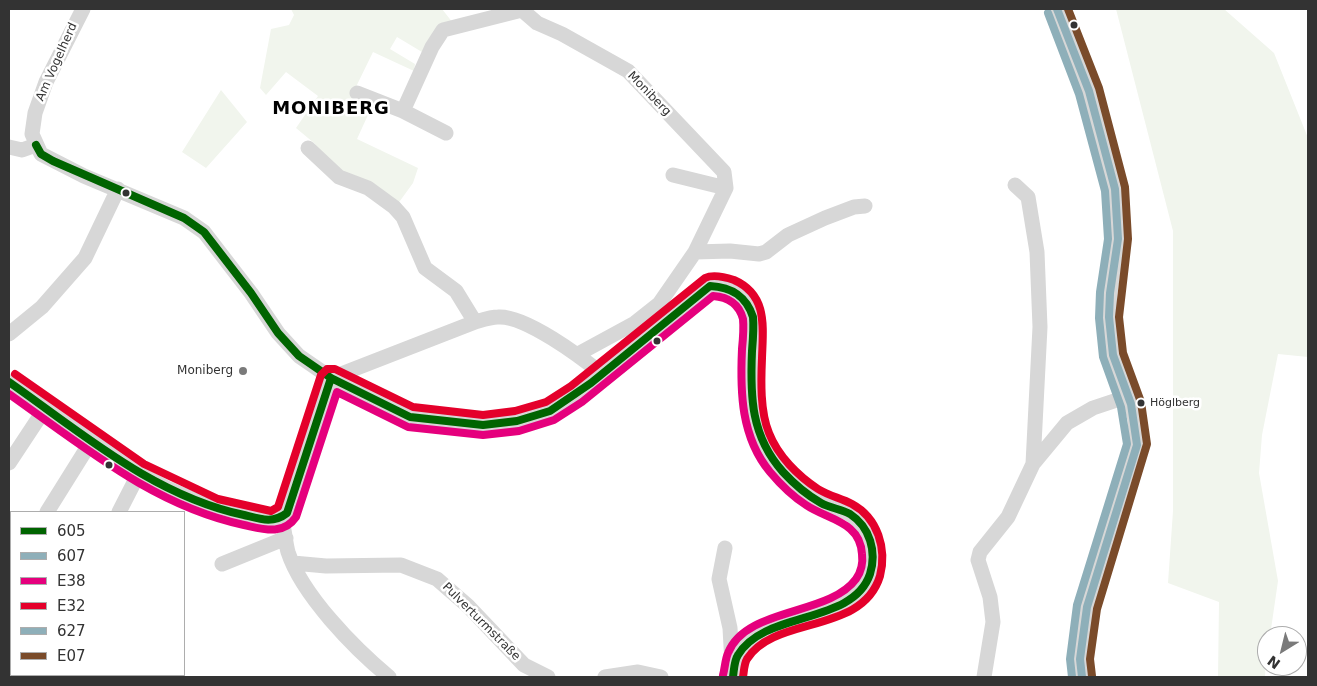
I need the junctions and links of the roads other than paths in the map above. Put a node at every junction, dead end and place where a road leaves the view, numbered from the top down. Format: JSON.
{"nodes":[{"id":1,"x":83,"y":9,"type":"edge"},
{"id":2,"x":524,"y":9,"type":"edge"},
{"id":3,"x":1057,"y":9,"type":"edge"},
{"id":4,"x":357,"y":92,"type":"dead end"},
{"id":5,"x":402,"y":111,"type":"junction"},
{"id":6,"x":446,"y":133,"type":"dead end"},
{"id":7,"x":9,"y":146,"type":"edge"},
{"id":8,"x":36,"y":146,"type":"junction"},
{"id":9,"x":308,"y":148,"type":"dead end"},
{"id":10,"x":674,"y":175,"type":"dead end"},
{"id":11,"x":1015,"y":185,"type":"dead end"},
{"id":12,"x":726,"y":188,"type":"junction"},
{"id":13,"x":118,"y":189,"type":"junction"},
{"id":14,"x":864,"y":206,"type":"dead end"},
{"id":15,"x":695,"y":252,"type":"junction"},
{"id":16,"x":475,"y":322,"type":"junction"},
{"id":17,"x":9,"y":334,"type":"edge"},
{"id":18,"x":578,"y":354,"type":"junction"},
{"id":19,"x":602,"y":374,"type":"junction"},
{"id":20,"x":331,"y":378,"type":"junction"},
{"id":21,"x":9,"y":382,"type":"edge"},
{"id":22,"x":1128,"y":396,"type":"junction"},
{"id":23,"x":46,"y":407,"type":"junction"},
{"id":24,"x":92,"y":440,"type":"junction"},
{"id":25,"x":9,"y":463,"type":"edge"},
{"id":26,"x":1033,"y":464,"type":"junction"},
{"id":27,"x":139,"y":473,"type":"junction"},
{"id":28,"x":48,"y":511,"type":"edge"},
{"id":29,"x":120,"y":511,"type":"edge"},
{"id":30,"x":281,"y":518,"type":"junction"},
{"id":31,"x":286,"y":538,"type":"junction"},
{"id":32,"x":726,"y":548,"type":"dead end"},
{"id":33,"x":293,"y":563,"type":"junction"},
{"id":34,"x":222,"y":564,"type":"dead end"},
{"id":35,"x":732,"y":672,"type":"edge"},
{"id":36,"x":389,"y":677,"type":"edge"},
{"id":37,"x":548,"y":677,"type":"edge"},
{"id":38,"x":606,"y":677,"type":"edge"},
{"id":39,"x":661,"y":677,"type":"edge"},
{"id":40,"x":984,"y":677,"type":"edge"},
{"id":41,"x":1082,"y":677,"type":"edge"}],
"edges":[{"from":1,"to":8,"type":"street","name":"Am Vogelherd"},
{"from":2,"to":5,"type":"street","name":"Moniberg"},
{"from":2,"to":12,"type":"street","name":"Moniberg"},
{"from":3,"to":22,"type":"street"},
{"from":4,"to":5,"type":"street"},
{"from":5,"to":6,"type":"street"},
{"from":7,"to":8,"type":"street"},
{"from":8,"to":13,"type":"street"},
{"from":9,"to":16,"type":"street"},
{"from":10,"to":12,"type":"street"},
{"from":11,"to":26,"type":"street"},
{"from":12,"to":15,"type":"street"},
{"from":13,"to":17,"type":"street"},
{"from":13,"to":20,"type":"street"},
{"from":14,"to":15,"type":"street"},
{"from":15,"to":18,"type":"street"},
{"from":16,"to":18,"type":"street"},
{"from":16,"to":20,"type":"street"},
{"from":18,"to":19,"type":"street"},
{"from":19,"to":20,"type":"street"},
{"from":19,"to":35,"type":"street"},
{"from":20,"to":30,"type":"street"},
{"from":21,"to":23,"type":"street"},
{"from":22,"to":26,"type":"street"},
{"from":22,"to":41,"type":"street"},
{"from":23,"to":24,"type":"street"},
{"from":23,"to":25,"type":"street"},
{"from":24,"to":27,"type":"street"},
{"from":24,"to":28,"type":"street"},
{"from":26,"to":40,"type":"street"},
{"from":27,"to":29,"type":"street"},
{"from":27,"to":30,"type":"street"},
{"from":30,"to":31,"type":"street"},
{"from":31,"to":33,"type":"street"},
{"from":31,"to":34,"type":"street"},
{"from":32,"to":35,"type":"street"},
{"from":33,"to":36,"type":"street"},
{"from":33,"to":37,"type":"street","name":"Pulverturmstraße"},
{"from":38,"to":39,"type":"street"}]}
